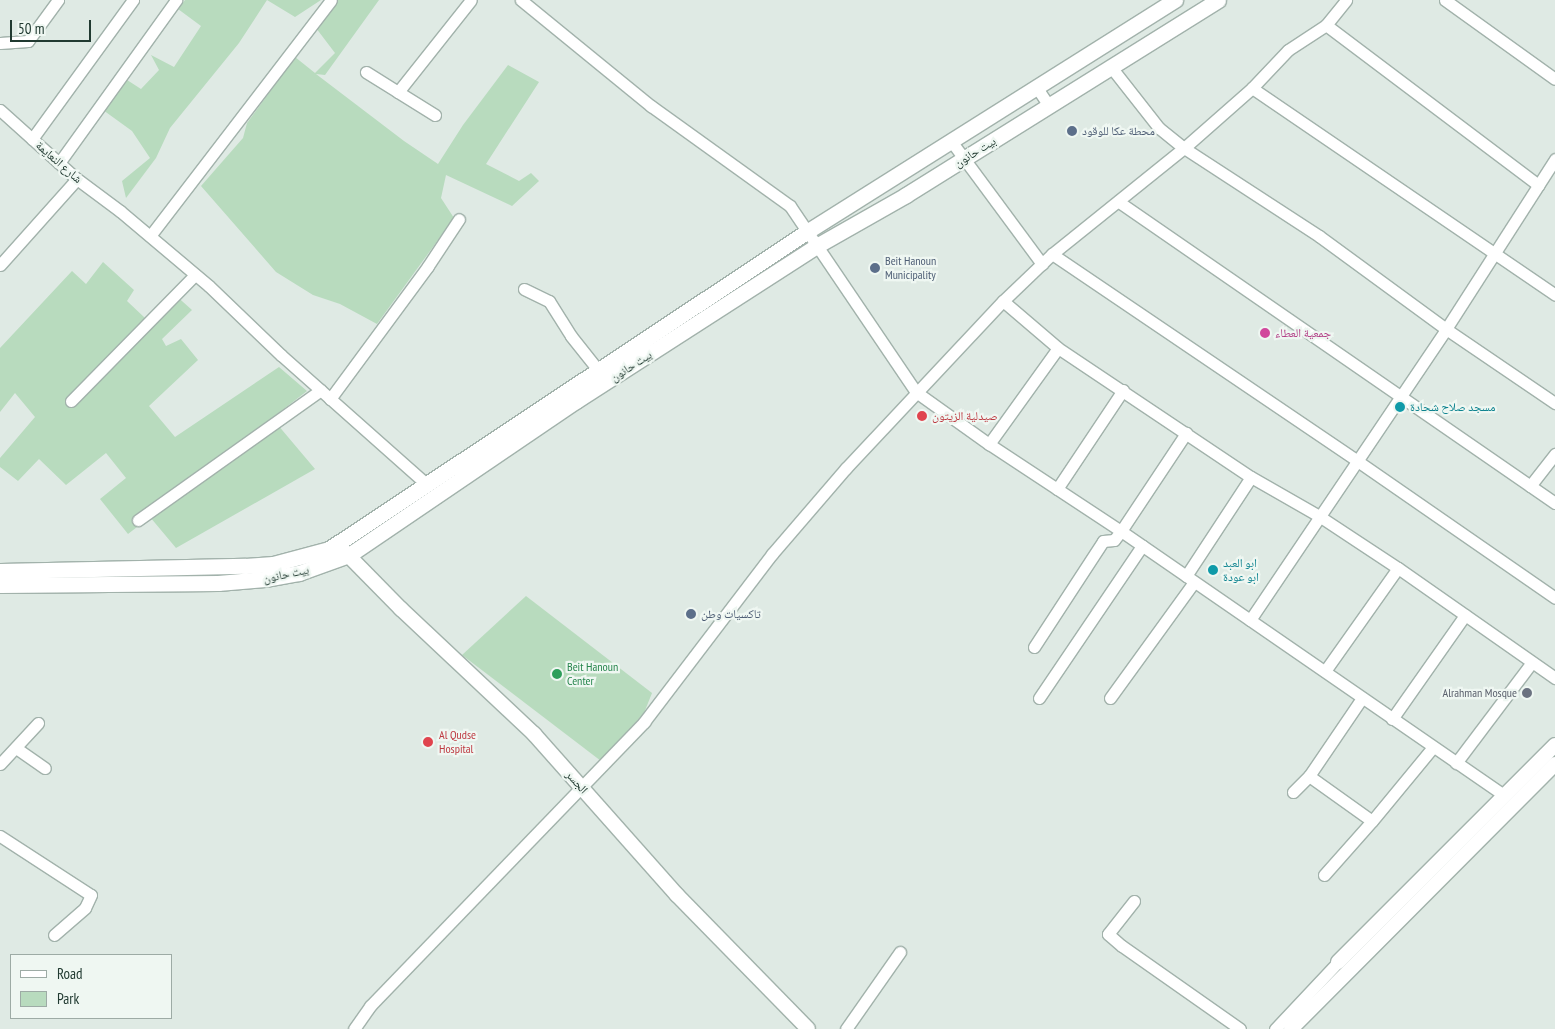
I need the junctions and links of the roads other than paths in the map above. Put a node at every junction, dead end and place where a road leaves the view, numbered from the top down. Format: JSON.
{"nodes":[{"id":1,"x":58,"y":0,"type":"edge"},
{"id":2,"x":133,"y":0,"type":"edge"},
{"id":3,"x":176,"y":0,"type":"edge"},
{"id":4,"x":331,"y":0,"type":"edge"},
{"id":5,"x":471,"y":0,"type":"edge"},
{"id":6,"x":521,"y":0,"type":"edge"},
{"id":7,"x":1175,"y":0,"type":"edge"},
{"id":8,"x":1218,"y":0,"type":"edge"},
{"id":9,"x":1346,"y":0,"type":"edge"},
{"id":10,"x":1445,"y":0,"type":"edge"},
{"id":11,"x":1326,"y":25,"type":"junction"},
{"id":12,"x":0,"y":44,"type":"edge"},
{"id":13,"x":1110,"y":68,"type":"junction"},
{"id":14,"x":366,"y":72,"type":"dead end"},
{"id":15,"x":1555,"y":79,"type":"edge"},
{"id":16,"x":1037,"y":88,"type":"junction"},
{"id":17,"x":1252,"y":88,"type":"junction"},
{"id":18,"x":398,"y":92,"type":"junction"},
{"id":19,"x":1049,"y":106,"type":"junction"},
{"id":20,"x":0,"y":110,"type":"edge"},
{"id":21,"x":435,"y":115,"type":"dead end"},
{"id":22,"x":32,"y":139,"type":"junction"},
{"id":23,"x":951,"y":141,"type":"junction"},
{"id":24,"x":1184,"y":148,"type":"junction"},
{"id":25,"x":964,"y":159,"type":"junction"},
{"id":26,"x":1555,"y":159,"type":"edge"},
{"id":27,"x":59,"y":163,"type":"junction"},
{"id":28,"x":77,"y":179,"type":"junction"},
{"id":29,"x":1538,"y":185,"type":"junction"},
{"id":30,"x":1120,"y":202,"type":"junction"},
{"id":31,"x":459,"y":219,"type":"dead end"},
{"id":32,"x":808,"y":230,"type":"junction"},
{"id":33,"x":150,"y":236,"type":"junction"},
{"id":34,"x":818,"y":245,"type":"junction"},
{"id":35,"x":1496,"y":252,"type":"junction"},
{"id":36,"x":1052,"y":254,"type":"junction"},
{"id":37,"x":1042,"y":264,"type":"junction"},
{"id":38,"x":0,"y":265,"type":"edge"},
{"id":39,"x":195,"y":275,"type":"junction"},
{"id":40,"x":524,"y":289,"type":"dead end"},
{"id":41,"x":1555,"y":295,"type":"edge"},
{"id":42,"x":1003,"y":301,"type":"junction"},
{"id":43,"x":1446,"y":329,"type":"junction"},
{"id":44,"x":1058,"y":348,"type":"junction"},
{"id":45,"x":598,"y":370,"type":"junction"},
{"id":46,"x":320,"y":390,"type":"junction"},
{"id":47,"x":1123,"y":390,"type":"junction"},
{"id":48,"x":916,"y":392,"type":"junction"},
{"id":49,"x":1400,"y":397,"type":"junction"},
{"id":50,"x":330,"y":399,"type":"junction"},
{"id":51,"x":72,"y":401,"type":"dead end"},
{"id":52,"x":1555,"y":403,"type":"edge"},
{"id":53,"x":1186,"y":434,"type":"junction"},
{"id":54,"x":989,"y":444,"type":"junction"},
{"id":55,"x":1555,"y":454,"type":"edge"},
{"id":56,"x":1356,"y":460,"type":"junction"},
{"id":57,"x":1251,"y":477,"type":"junction"},
{"id":58,"x":425,"y":483,"type":"junction"},
{"id":59,"x":1530,"y":486,"type":"junction"},
{"id":60,"x":1057,"y":489,"type":"junction"},
{"id":61,"x":1555,"y":503,"type":"edge"},
{"id":62,"x":1318,"y":516,"type":"junction"},
{"id":63,"x":138,"y":520,"type":"dead end"},
{"id":64,"x":1121,"y":531,"type":"junction"},
{"id":65,"x":336,"y":544,"type":"junction"},
{"id":66,"x":1142,"y":546,"type":"junction"},
{"id":67,"x":349,"y":555,"type":"junction"},
{"id":68,"x":1398,"y":568,"type":"junction"},
{"id":69,"x":0,"y":571,"type":"edge"},
{"id":70,"x":1190,"y":579,"type":"junction"},
{"id":71,"x":0,"y":585,"type":"edge"},
{"id":72,"x":1555,"y":598,"type":"edge"},
{"id":73,"x":1465,"y":615,"type":"junction"},
{"id":74,"x":1250,"y":620,"type":"junction"},
{"id":75,"x":1034,"y":648,"type":"dead end"},
{"id":76,"x":1532,"y":662,"type":"junction"},
{"id":77,"x":1326,"y":671,"type":"junction"},
{"id":78,"x":1555,"y":678,"type":"edge"},
{"id":79,"x":1039,"y":698,"type":"dead end"},
{"id":80,"x":1110,"y":698,"type":"dead end"},
{"id":81,"x":1362,"y":698,"type":"junction"},
{"id":82,"x":1392,"y":719,"type":"junction"},
{"id":83,"x":38,"y":723,"type":"dead end"},
{"id":84,"x":1555,"y":745,"type":"edge"},
{"id":85,"x":1433,"y":747,"type":"junction"},
{"id":86,"x":16,"y":748,"type":"junction"},
{"id":87,"x":1456,"y":763,"type":"junction"},
{"id":88,"x":0,"y":764,"type":"edge"},
{"id":89,"x":1555,"y":764,"type":"edge"},
{"id":90,"x":45,"y":768,"type":"dead end"},
{"id":91,"x":1309,"y":776,"type":"junction"},
{"id":92,"x":583,"y":788,"type":"junction"},
{"id":93,"x":1293,"y":792,"type":"dead end"},
{"id":94,"x":1504,"y":795,"type":"junction"},
{"id":95,"x":1372,"y":822,"type":"junction"},
{"id":96,"x":0,"y":836,"type":"edge"},
{"id":97,"x":1324,"y":875,"type":"dead end"},
{"id":98,"x":1134,"y":901,"type":"dead end"},
{"id":99,"x":54,"y":935,"type":"dead end"},
{"id":100,"x":900,"y":952,"type":"dead end"},
{"id":101,"x":1338,"y":962,"type":"joint"},
{"id":102,"x":354,"y":1029,"type":"edge"},
{"id":103,"x":808,"y":1029,"type":"edge"},
{"id":104,"x":846,"y":1029,"type":"edge"},
{"id":105,"x":1240,"y":1029,"type":"edge"},
{"id":106,"x":1275,"y":1029,"type":"edge"},
{"id":107,"x":1292,"y":1029,"type":"edge"}],
"edges":[{"from":1,"to":12,"type":"street"},
{"from":2,"to":22,"type":"street"},
{"from":3,"to":27,"type":"street"},
{"from":4,"to":33,"type":"street"},
{"from":5,"to":18,"type":"street"},
{"from":6,"to":32,"type":"street"},
{"from":7,"to":16,"type":"main road","name":"بيت حانون"},
{"from":8,"to":13,"type":"main road","name":"بيت حانون"},
{"from":9,"to":11,"type":"street"},
{"from":10,"to":15,"type":"street"},
{"from":11,"to":17,"type":"street"},
{"from":11,"to":29,"type":"street"},
{"from":13,"to":19,"type":"main road","name":"بيت حانون"},
{"from":13,"to":24,"type":"street"},
{"from":14,"to":18,"type":"street"},
{"from":16,"to":19,"type":"street"},
{"from":16,"to":23,"type":"main road","name":"بيت حانون"},
{"from":17,"to":24,"type":"street"},
{"from":17,"to":35,"type":"street"},
{"from":18,"to":21,"type":"street"},
{"from":19,"to":25,"type":"main road","name":"بيت حانون"},
{"from":20,"to":22,"type":"street","name":"شارع النعايمة"},
{"from":22,"to":27,"type":"street","name":"شارع النعايمة"},
{"from":23,"to":25,"type":"street"},
{"from":23,"to":32,"type":"main road","name":"بيت حانون"},
{"from":24,"to":30,"type":"street"},
{"from":24,"to":43,"type":"street"},
{"from":25,"to":34,"type":"main road","name":"بيت حانون"},
{"from":25,"to":37,"type":"street"},
{"from":26,"to":29,"type":"street"},
{"from":27,"to":28,"type":"street","name":"شارع النعايمة"},
{"from":28,"to":33,"type":"street","name":"شارع النعايمة"},
{"from":28,"to":38,"type":"street"},
{"from":29,"to":35,"type":"street"},
{"from":30,"to":36,"type":"street"},
{"from":30,"to":49,"type":"street"},
{"from":31,"to":50,"type":"street"},
{"from":32,"to":34,"type":"street"},
{"from":32,"to":45,"type":"main road","name":"بيت حانون"},
{"from":33,"to":39,"type":"street","name":"شارع النعايمة"},
{"from":34,"to":48,"type":"street"},
{"from":34,"to":67,"type":"main road","name":"بيت حانون"},
{"from":35,"to":41,"type":"street"},
{"from":35,"to":43,"type":"street"},
{"from":36,"to":37,"type":"street"},
{"from":36,"to":56,"type":"street"},
{"from":37,"to":42,"type":"street"},
{"from":39,"to":46,"type":"street","name":"شارع النعايمة"},
{"from":39,"to":51,"type":"street"},
{"from":40,"to":45,"type":"street"},
{"from":42,"to":44,"type":"street"},
{"from":42,"to":48,"type":"street"},
{"from":43,"to":49,"type":"street"},
{"from":43,"to":52,"type":"street"},
{"from":44,"to":47,"type":"street"},
{"from":44,"to":54,"type":"street"},
{"from":45,"to":58,"type":"main road","name":"بيت حانون"},
{"from":46,"to":50,"type":"street","name":"شارع النعايمة"},
{"from":46,"to":63,"type":"street"},
{"from":47,"to":53,"type":"street"},
{"from":47,"to":60,"type":"street"},
{"from":48,"to":54,"type":"street"},
{"from":48,"to":92,"type":"street"},
{"from":49,"to":56,"type":"street"},
{"from":49,"to":59,"type":"street"},
{"from":50,"to":58,"type":"street","name":"شارع النعايمة"},
{"from":53,"to":57,"type":"street"},
{"from":53,"to":64,"type":"street"},
{"from":54,"to":60,"type":"street"},
{"from":55,"to":59,"type":"street"},
{"from":56,"to":62,"type":"street"},
{"from":56,"to":72,"type":"street"},
{"from":57,"to":62,"type":"street"},
{"from":57,"to":70,"type":"street"},
{"from":58,"to":65,"type":"main road","name":"بيت حانون"},
{"from":59,"to":61,"type":"street"},
{"from":60,"to":64,"type":"street"},
{"from":62,"to":68,"type":"street"},
{"from":62,"to":74,"type":"street"},
{"from":64,"to":66,"type":"street"},
{"from":64,"to":75,"type":"street"},
{"from":65,"to":67,"type":"street","name":"الجسر"},
{"from":65,"to":69,"type":"main road","name":"بيت حانون"},
{"from":66,"to":70,"type":"street"},
{"from":66,"to":79,"type":"street"},
{"from":67,"to":71,"type":"main road","name":"بيت حانون"},
{"from":67,"to":92,"type":"street","name":"الجسر"},
{"from":68,"to":73,"type":"street"},
{"from":68,"to":77,"type":"street"},
{"from":70,"to":74,"type":"street"},
{"from":70,"to":80,"type":"street"},
{"from":73,"to":76,"type":"street"},
{"from":73,"to":82,"type":"street"},
{"from":74,"to":77,"type":"street"},
{"from":76,"to":78,"type":"street"},
{"from":76,"to":87,"type":"street"},
{"from":77,"to":81,"type":"street"},
{"from":81,"to":82,"type":"street"},
{"from":81,"to":91,"type":"street"},
{"from":82,"to":85,"type":"street"},
{"from":83,"to":86,"type":"street"},
{"from":84,"to":94,"type":"street"},
{"from":85,"to":87,"type":"street"},
{"from":85,"to":95,"type":"street"},
{"from":86,"to":88,"type":"street"},
{"from":86,"to":90,"type":"street"},
{"from":87,"to":94,"type":"street"},
{"from":89,"to":107,"type":"street"},
{"from":91,"to":93,"type":"street"},
{"from":91,"to":95,"type":"street"},
{"from":92,"to":102,"type":"street"},
{"from":92,"to":103,"type":"street","name":"الجسر"},
{"from":94,"to":101,"type":"street"},
{"from":95,"to":97,"type":"street"},
{"from":96,"to":99,"type":"street"},
{"from":98,"to":105,"type":"street"},
{"from":100,"to":104,"type":"street"},
{"from":101,"to":106,"type":"street"}]}
